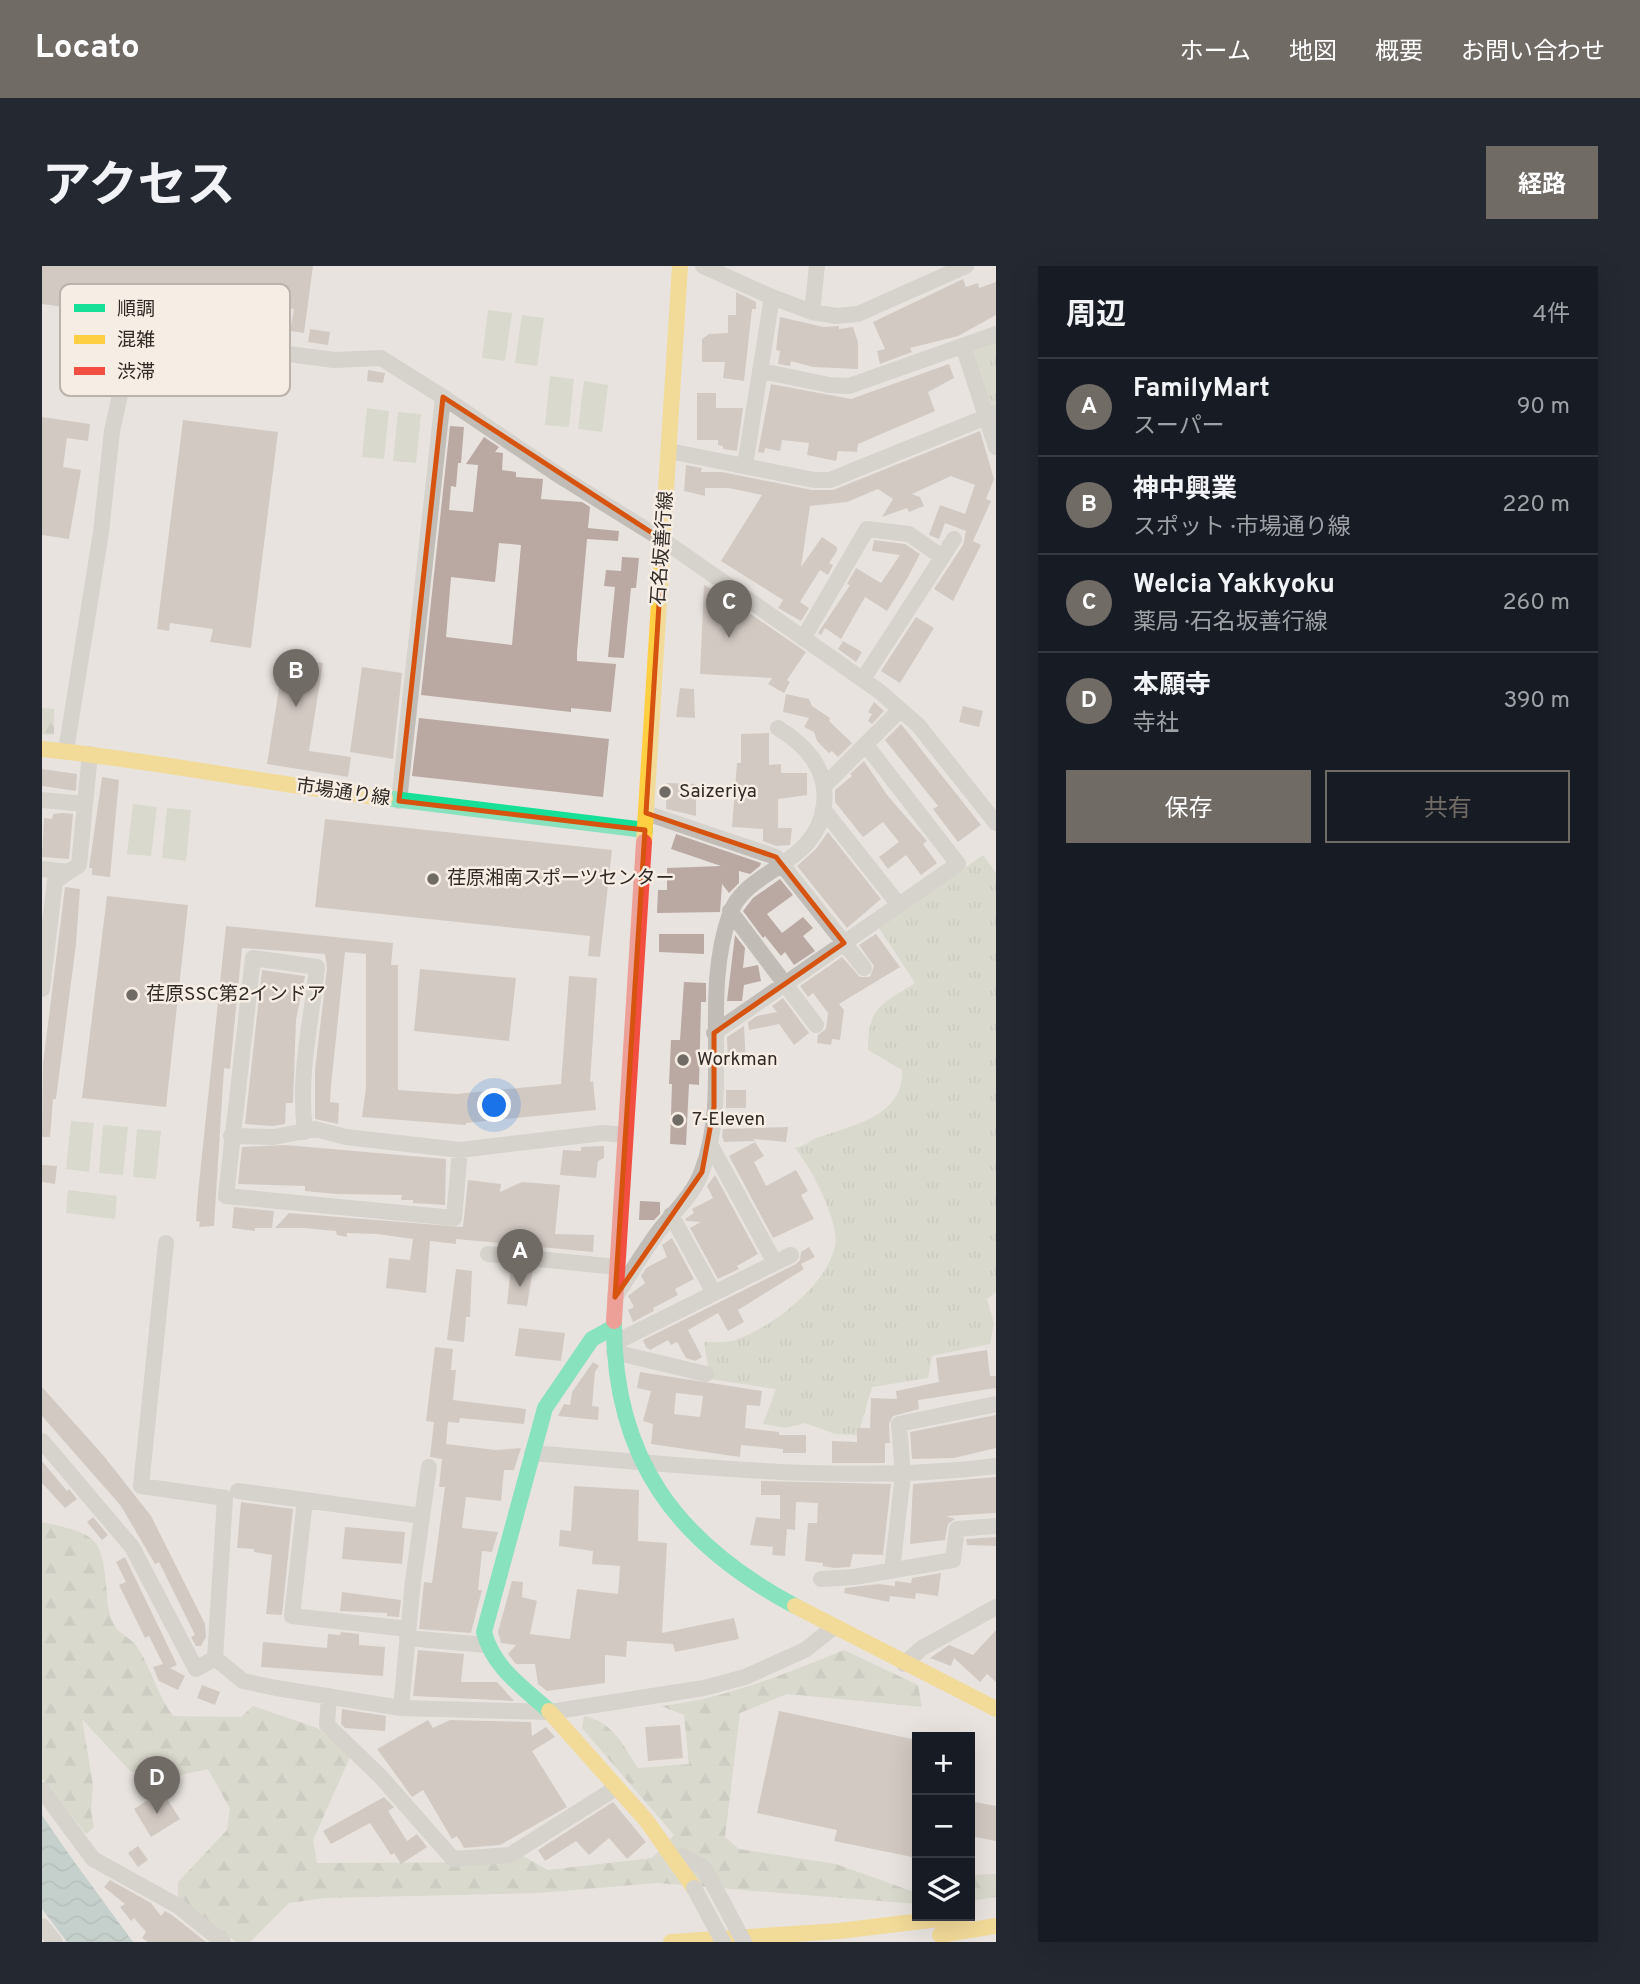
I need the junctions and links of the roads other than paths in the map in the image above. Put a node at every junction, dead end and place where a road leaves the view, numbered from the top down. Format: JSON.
{"nodes":[{"id":1,"x":680,"y":266,"type":"edge"},
{"id":2,"x":703,"y":266,"type":"edge"},
{"id":3,"x":817,"y":266,"type":"edge"},
{"id":4,"x":966,"y":266,"type":"edge"},
{"id":5,"x":772,"y":298,"type":"junction"},
{"id":6,"x":812,"y":312,"type":"junction"},
{"id":7,"x":996,"y":334,"type":"edge"},
{"id":8,"x":963,"y":346,"type":"junction"},
{"id":9,"x":290,"y":354,"type":"edge"},
{"id":10,"x":762,"y":371,"type":"junction"},
{"id":11,"x":120,"y":396,"type":"edge"},
{"id":12,"x":443,"y":397,"type":"junction"},
{"id":13,"x":991,"y":415,"type":"edge"},
{"id":14,"x":996,"y":447,"type":"edge"},
{"id":15,"x":669,"y":452,"type":"junction"},
{"id":16,"x":745,"y":465,"type":"junction"},
{"id":17,"x":954,"y":539,"type":"dead end"},
{"id":18,"x":663,"y":540,"type":"junction"},
{"id":19,"x":942,"y":556,"type":"junction"},
{"id":20,"x":804,"y":636,"type":"junction"},
{"id":21,"x":863,"y":679,"type":"junction"},
{"id":22,"x":900,"y":710,"type":"junction"},
{"id":23,"x":778,"y":728,"type":"dead end"},
{"id":24,"x":866,"y":745,"type":"junction"},
{"id":25,"x":42,"y":748,"type":"edge"},
{"id":26,"x":66,"y":751,"type":"junction"},
{"id":27,"x":89,"y":754,"type":"junction"},
{"id":28,"x":825,"y":785,"type":"junction"},
{"id":29,"x":42,"y":800,"type":"edge"},
{"id":30,"x":399,"y":801,"type":"junction"},
{"id":31,"x":84,"y":804,"type":"junction"},
{"id":32,"x":823,"y":808,"type":"junction"},
{"id":33,"x":646,"y":813,"type":"junction"},
{"id":34,"x":996,"y":824,"type":"edge"},
{"id":35,"x":645,"y":830,"type":"junction"},
{"id":36,"x":781,"y":867,"type":"junction"},
{"id":37,"x":42,"y":869,"type":"edge"},
{"id":38,"x":68,"y":872,"type":"junction"},
{"id":39,"x":899,"y":905,"type":"junction"},
{"id":40,"x":730,"y":911,"type":"junction"},
{"id":41,"x":45,"y":939,"type":"edge"},
{"id":42,"x":844,"y":943,"type":"junction"},
{"id":43,"x":864,"y":968,"type":"dead end"},
{"id":44,"x":786,"y":983,"type":"junction"},
{"id":45,"x":42,"y":989,"type":"edge"},
{"id":46,"x":816,"y":1025,"type":"dead end"},
{"id":47,"x":714,"y":1033,"type":"junction"},
{"id":48,"x":305,"y":1132,"type":"junction"},
{"id":49,"x":625,"y":1135,"type":"junction"},
{"id":50,"x":232,"y":1136,"type":"junction"},
{"id":51,"x":710,"y":1144,"type":"junction"},
{"id":52,"x":460,"y":1150,"type":"junction"},
{"id":53,"x":671,"y":1215,"type":"junction"},
{"id":54,"x":166,"y":1243,"type":"dead end"},
{"id":55,"x":488,"y":1254,"type":"dead end"},
{"id":56,"x":791,"y":1255,"type":"dead end"},
{"id":57,"x":775,"y":1263,"type":"junction"},
{"id":58,"x":617,"y":1267,"type":"junction"},
{"id":59,"x":714,"y":1293,"type":"junction"},
{"id":60,"x":615,"y":1297,"type":"junction"},
{"id":61,"x":614,"y":1341,"type":"junction"},
{"id":62,"x":706,"y":1374,"type":"dead end"},
{"id":63,"x":996,"y":1404,"type":"edge"},
{"id":64,"x":42,"y":1441,"type":"edge"},
{"id":65,"x":532,"y":1453,"type":"junction"},
{"id":66,"x":643,"y":1462,"type":"junction"},
{"id":67,"x":996,"y":1466,"type":"edge"},
{"id":68,"x":429,"y":1468,"type":"dead end"},
{"id":69,"x":903,"y":1475,"type":"junction"},
{"id":70,"x":238,"y":1491,"type":"dead end"},
{"id":71,"x":305,"y":1500,"type":"junction"},
{"id":72,"x":422,"y":1516,"type":"junction"},
{"id":73,"x":996,"y":1526,"type":"edge"},
{"id":74,"x":892,"y":1570,"type":"junction"},
{"id":75,"x":821,"y":1579,"type":"dead end"},
{"id":76,"x":996,"y":1606,"type":"edge"},
{"id":77,"x":834,"y":1627,"type":"junction"},
{"id":78,"x":407,"y":1634,"type":"junction"},
{"id":79,"x":486,"y":1645,"type":"junction"},
{"id":80,"x":215,"y":1658,"type":"junction"},
{"id":81,"x":904,"y":1664,"type":"junction"},
{"id":82,"x":329,"y":1696,"type":"junction"},
{"id":83,"x":401,"y":1708,"type":"junction"},
{"id":84,"x":996,"y":1709,"type":"edge"},
{"id":85,"x":550,"y":1712,"type":"junction"},
{"id":86,"x":616,"y":1788,"type":"junction"},
{"id":87,"x":42,"y":1790,"type":"edge"},
{"id":88,"x":682,"y":1856,"type":"dead end"},
{"id":89,"x":694,"y":1888,"type":"joint"},
{"id":90,"x":996,"y":1909,"type":"edge"},
{"id":91,"x":975,"y":1914,"type":"edge"},
{"id":92,"x":922,"y":1921,"type":"edge"},
{"id":93,"x":42,"y":1926,"type":"edge"},
{"id":94,"x":996,"y":1926,"type":"edge"},
{"id":95,"x":55,"y":1942,"type":"edge"},
{"id":96,"x":223,"y":1942,"type":"edge"},
{"id":97,"x":671,"y":1942,"type":"edge"},
{"id":98,"x":723,"y":1942,"type":"edge"},
{"id":99,"x":744,"y":1942,"type":"edge"},
{"id":100,"x":880,"y":1942,"type":"edge"}],
"edges":[{"from":1,"to":15,"type":"main road","name":"石名坂善行線"},
{"from":2,"to":5,"type":"street"},
{"from":3,"to":6,"type":"street"},
{"from":4,"to":6,"type":"street"},
{"from":5,"to":6,"type":"street"},
{"from":5,"to":10,"type":"street"},
{"from":7,"to":8,"type":"street"},
{"from":8,"to":10,"type":"street"},
{"from":8,"to":13,"type":"street"},
{"from":9,"to":12,"type":"street"},
{"from":10,"to":16,"type":"street"},
{"from":11,"to":26,"type":"street"},
{"from":12,"to":18,"type":"street"},
{"from":12,"to":30,"type":"street"},
{"from":13,"to":14,"type":"street"},
{"from":13,"to":16,"type":"street"},
{"from":15,"to":16,"type":"street"},
{"from":15,"to":18,"type":"main road","name":"石名坂善行線"},
{"from":17,"to":19,"type":"street"},
{"from":18,"to":20,"type":"street"},
{"from":18,"to":33,"type":"main road","name":"石名坂善行線"},
{"from":19,"to":20,"type":"street"},
{"from":19,"to":21,"type":"street"},
{"from":20,"to":21,"type":"street"},
{"from":21,"to":22,"type":"street"},
{"from":22,"to":24,"type":"street"},
{"from":22,"to":34,"type":"street"},
{"from":23,"to":28,"type":"street"},
{"from":24,"to":28,"type":"street"},
{"from":24,"to":39,"type":"street"},
{"from":25,"to":26,"type":"main road","name":"市場通り線"},
{"from":26,"to":27,"type":"main road","name":"市場通り線"},
{"from":27,"to":30,"type":"main road","name":"市場通り線"},
{"from":27,"to":31,"type":"street"},
{"from":28,"to":32,"type":"street"},
{"from":29,"to":31,"type":"street"},
{"from":30,"to":35,"type":"main road","name":"市場通り線"},
{"from":31,"to":38,"type":"street"},
{"from":32,"to":36,"type":"street"},
{"from":32,"to":39,"type":"street"},
{"from":33,"to":35,"type":"main road","name":"石名坂善行線"},
{"from":33,"to":36,"type":"street"},
{"from":35,"to":49,"type":"main road","name":"石名坂善行線"},
{"from":36,"to":40,"type":"street"},
{"from":36,"to":42,"type":"street"},
{"from":37,"to":38,"type":"street"},
{"from":38,"to":41,"type":"street"},
{"from":39,"to":42,"type":"street"},
{"from":40,"to":44,"type":"street"},
{"from":40,"to":47,"type":"street"},
{"from":41,"to":45,"type":"street"},
{"from":42,"to":43,"type":"street"},
{"from":42,"to":44,"type":"street"},
{"from":44,"to":46,"type":"street"},
{"from":44,"to":47,"type":"street"},
{"from":47,"to":51,"type":"street"},
{"from":48,"to":50,"type":"street"},
{"from":48,"to":50,"type":"street"},
{"from":48,"to":52,"type":"street"},
{"from":49,"to":52,"type":"street"},
{"from":49,"to":58,"type":"main road","name":"石名坂善行線"},
{"from":50,"to":52,"type":"street"},
{"from":51,"to":53,"type":"street"},
{"from":51,"to":57,"type":"street"},
{"from":53,"to":59,"type":"street"},
{"from":53,"to":60,"type":"street"},
{"from":54,"to":80,"type":"street"},
{"from":55,"to":58,"type":"street"},
{"from":56,"to":57,"type":"street"},
{"from":57,"to":59,"type":"street"},
{"from":58,"to":60,"type":"main road","name":"石名坂善行線"},
{"from":59,"to":61,"type":"street"},
{"from":60,"to":61,"type":"main road","name":"石名坂善行線"},
{"from":61,"to":62,"type":"street"},
{"from":61,"to":65,"type":"main road"},
{"from":61,"to":66,"type":"main road","name":"石名坂善行線"},
{"from":63,"to":69,"type":"street"},
{"from":64,"to":80,"type":"street"},
{"from":65,"to":66,"type":"street"},
{"from":65,"to":79,"type":"main road"},
{"from":66,"to":69,"type":"street"},
{"from":66,"to":77,"type":"main road","name":"石名坂善行線"},
{"from":67,"to":69,"type":"street"},
{"from":68,"to":72,"type":"street"},
{"from":69,"to":74,"type":"street"},
{"from":70,"to":71,"type":"street"},
{"from":71,"to":72,"type":"street"},
{"from":71,"to":78,"type":"street"},
{"from":72,"to":78,"type":"street"},
{"from":73,"to":74,"type":"street"},
{"from":74,"to":75,"type":"street"},
{"from":76,"to":81,"type":"street"},
{"from":77,"to":81,"type":"main road","name":"石名坂善行線"},
{"from":77,"to":85,"type":"street"},
{"from":78,"to":79,"type":"street"},
{"from":78,"to":83,"type":"street"},
{"from":79,"to":85,"type":"main road"},
{"from":80,"to":82,"type":"street"},
{"from":81,"to":84,"type":"main road","name":"石名坂善行線"},
{"from":82,"to":83,"type":"street"},
{"from":82,"to":86,"type":"street"},
{"from":83,"to":85,"type":"street"},
{"from":85,"to":86,"type":"main road"},
{"from":86,"to":89,"type":"main road"},
{"from":87,"to":96,"type":"street"},
{"from":88,"to":99,"type":"street","bridge":true},
{"from":89,"to":98,"type":"street","bridge":true},
{"from":90,"to":91,"type":"main road"},
{"from":92,"to":97,"type":"main road"},
{"from":93,"to":95,"type":"street"},
{"from":94,"to":100,"type":"main road"}]}
